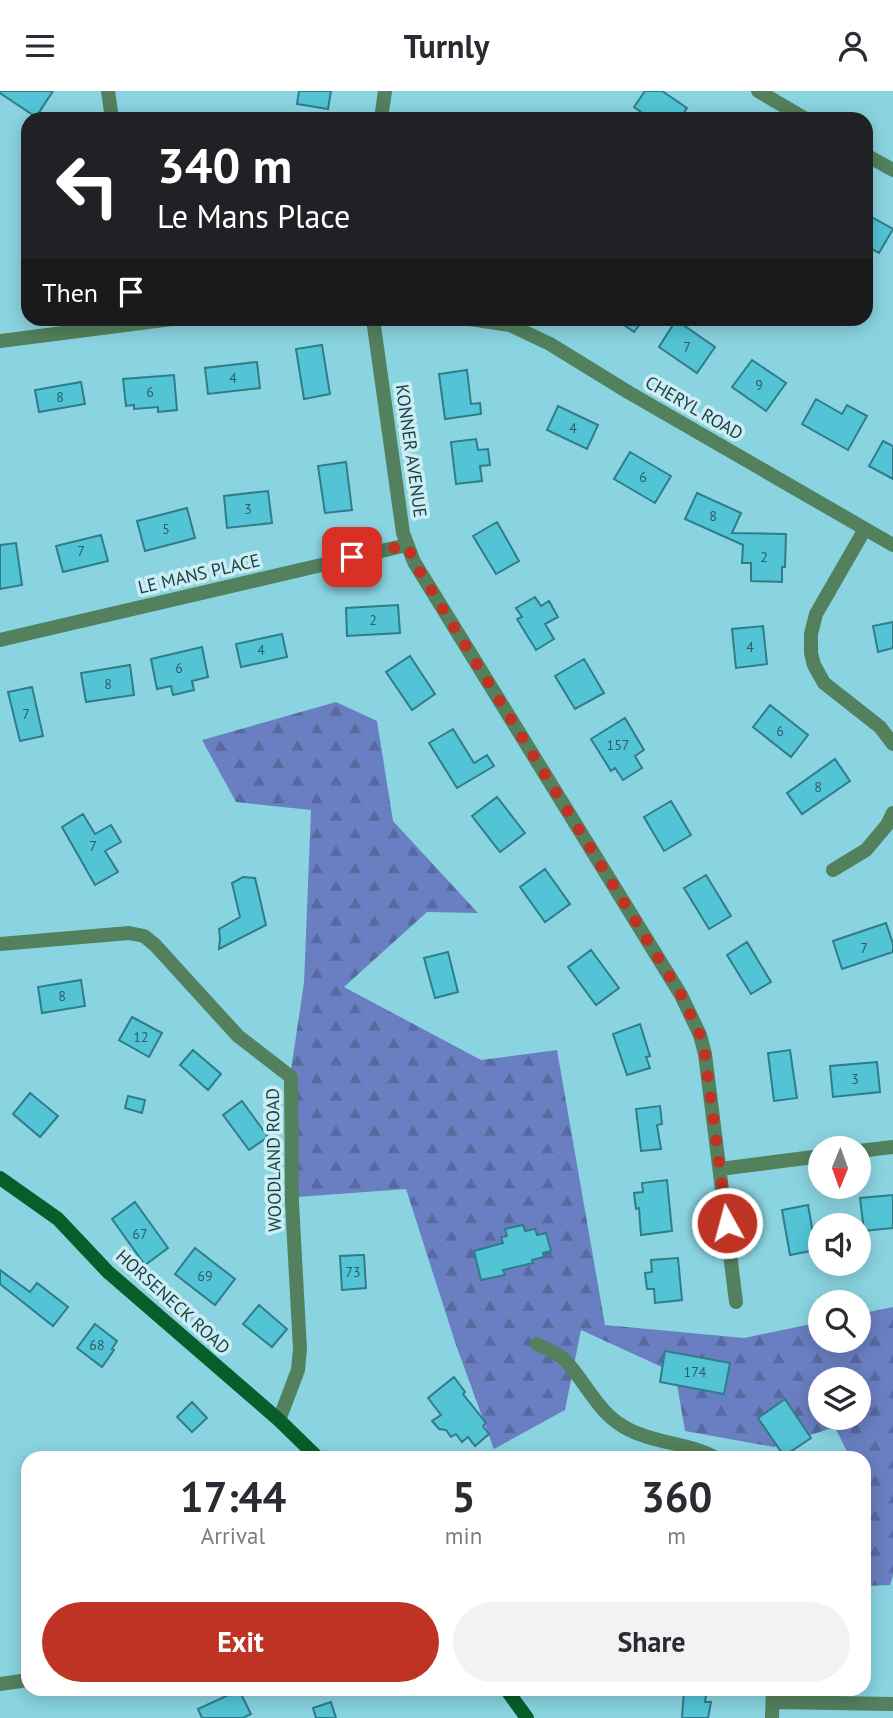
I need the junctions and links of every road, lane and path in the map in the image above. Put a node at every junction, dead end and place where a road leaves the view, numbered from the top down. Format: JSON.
{"nodes":[{"id":1,"x":108,"y":91,"type":"edge"},
{"id":2,"x":385,"y":91,"type":"edge"},
{"id":3,"x":758,"y":91,"type":"edge"},
{"id":4,"x":111,"y":112,"type":"edge"},
{"id":5,"x":382,"y":112,"type":"edge"},
{"id":6,"x":794,"y":112,"type":"edge"},
{"id":7,"x":873,"y":159,"type":"edge"},
{"id":8,"x":893,"y":170,"type":"edge"},
{"id":9,"x":98,"y":326,"type":"edge"},
{"id":10,"x":374,"y":326,"type":"edge"},
{"id":11,"x":512,"y":326,"type":"edge"},
{"id":12,"x":0,"y":341,"type":"edge"},
{"id":13,"x":865,"y":529,"type":"junction"},
{"id":14,"x":407,"y":545,"type":"junction"},
{"id":15,"x":893,"y":545,"type":"edge"},
{"id":16,"x":0,"y":640,"type":"edge"},
{"id":17,"x":893,"y":744,"type":"edge"},
{"id":18,"x":893,"y":813,"type":"edge"},
{"id":19,"x":833,"y":870,"type":"dead end"},
{"id":20,"x":0,"y":944,"type":"edge"},
{"id":21,"x":893,"y":1147,"type":"edge"},
{"id":22,"x":872,"y":1149,"type":"edge"},
{"id":23,"x":808,"y":1158,"type":"edge"},
{"id":24,"x":720,"y":1170,"type":"junction"},
{"id":25,"x":0,"y":1178,"type":"edge"},
{"id":26,"x":736,"y":1303,"type":"dead end"},
{"id":27,"x":537,"y":1345,"type":"dead end"},
{"id":28,"x":279,"y":1420,"type":"junction"},
{"id":29,"x":311,"y":1451,"type":"edge"},
{"id":30,"x":698,"y":1451,"type":"edge"},
{"id":31,"x":21,"y":1681,"type":"edge"},
{"id":32,"x":0,"y":1684,"type":"edge"},
{"id":33,"x":511,"y":1696,"type":"edge"},
{"id":34,"x":773,"y":1696,"type":"edge"},
{"id":35,"x":785,"y":1696,"type":"edge"},
{"id":36,"x":893,"y":1705,"type":"edge"},
{"id":37,"x":527,"y":1718,"type":"edge"},
{"id":38,"x":772,"y":1718,"type":"edge"}],
"edges":[{"from":1,"to":4,"type":"street"},
{"from":2,"to":5,"type":"street"},
{"from":3,"to":6,"type":"street"},
{"from":7,"to":8,"type":"street"},
{"from":9,"to":12,"type":"street"},
{"from":10,"to":14,"type":"street","name":"KONNER AVENUE"},
{"from":11,"to":13,"type":"street","name":"CHERYL ROAD"},
{"from":13,"to":15,"type":"street","name":"CHERYL ROAD"},
{"from":13,"to":17,"type":"street"},
{"from":14,"to":16,"type":"street","name":"LE MANS PLACE"},
{"from":14,"to":24,"type":"street","name":"KONNER AVENUE"},
{"from":18,"to":19,"type":"street"},
{"from":20,"to":28,"type":"street","name":"WOODLAND ROAD"},
{"from":21,"to":22,"type":"street"},
{"from":23,"to":24,"type":"street"},
{"from":24,"to":26,"type":"street","name":"KONNER AVENUE"},
{"from":25,"to":28,"type":"street","name":"HORSENECK ROAD"},
{"from":27,"to":30,"type":"street"},
{"from":28,"to":29,"type":"street","name":"HORSENECK ROAD"},
{"from":31,"to":32,"type":"street"},
{"from":33,"to":37,"type":"street"},
{"from":34,"to":38,"type":"street"},
{"from":35,"to":36,"type":"street"}]}
